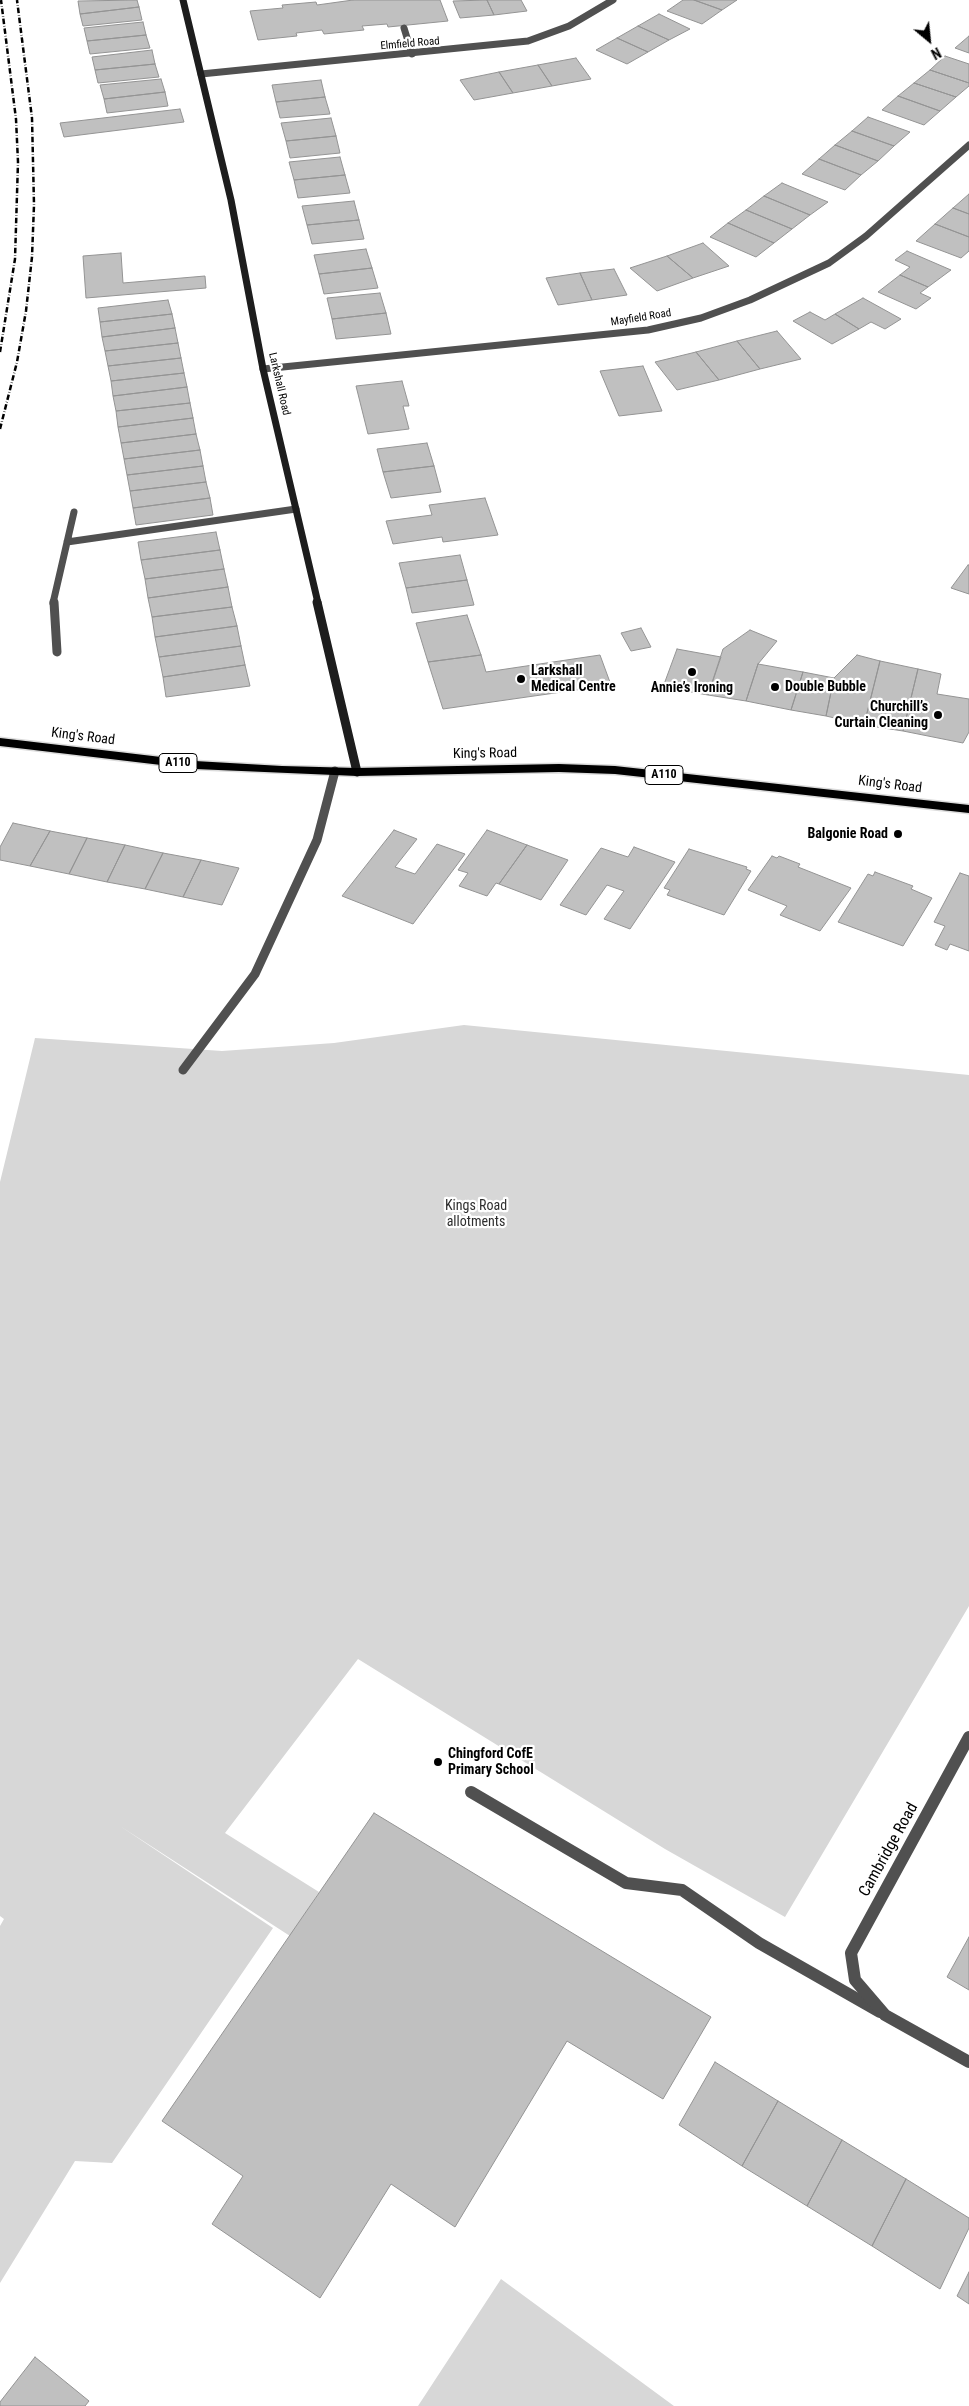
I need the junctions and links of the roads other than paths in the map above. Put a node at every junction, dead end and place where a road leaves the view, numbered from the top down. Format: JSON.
{"nodes":[{"id":1,"x":183,"y":0,"type":"edge"},
{"id":2,"x":613,"y":0,"type":"edge"},
{"id":3,"x":404,"y":28,"type":"dead end"},
{"id":4,"x":412,"y":54,"type":"junction"},
{"id":5,"x":200,"y":74,"type":"junction"},
{"id":6,"x":969,"y":145,"type":"edge"},
{"id":7,"x":263,"y":369,"type":"junction"},
{"id":8,"x":296,"y":509,"type":"junction"},
{"id":9,"x":74,"y":512,"type":"dead end"},
{"id":10,"x":67,"y":542,"type":"junction"},
{"id":11,"x":57,"y":652,"type":"dead end"},
{"id":12,"x":0,"y":742,"type":"edge"},
{"id":13,"x":335,"y":771,"type":"junction"},
{"id":14,"x":358,"y":772,"type":"junction"},
{"id":15,"x":969,"y":810,"type":"edge"},
{"id":16,"x":183,"y":1070,"type":"dead end"},
{"id":17,"x":969,"y":1737,"type":"edge"},
{"id":18,"x":471,"y":1792,"type":"dead end"},
{"id":19,"x":885,"y":2015,"type":"junction"},
{"id":20,"x":969,"y":2062,"type":"edge"}],
"edges":[{"from":1,"to":5,"type":"main road","name":"Larkshall Road"},
{"from":2,"to":4,"type":"street","name":"Elmfield Road"},
{"from":3,"to":4,"type":"street"},
{"from":4,"to":5,"type":"street","name":"Elmfield Road"},
{"from":5,"to":7,"type":"main road","name":"Larkshall Road"},
{"from":6,"to":7,"type":"street","name":"Mayfield Road"},
{"from":7,"to":8,"type":"main road","name":"Larkshall Road"},
{"from":8,"to":10,"type":"street"},
{"from":8,"to":14,"type":"main road","name":"Larkshall Road"},
{"from":9,"to":10,"type":"street"},
{"from":10,"to":11,"type":"street"},
{"from":12,"to":13,"type":"main road","name":"King's Road","number":"A110"},
{"from":13,"to":14,"type":"main road","name":"King's Road","number":"A110"},
{"from":13,"to":16,"type":"street"},
{"from":14,"to":15,"type":"main road","name":"King's Road","number":"A110"},
{"from":17,"to":19,"type":"street","name":"Cambridge Road"},
{"from":18,"to":19,"type":"street"},
{"from":19,"to":20,"type":"street"}]}
